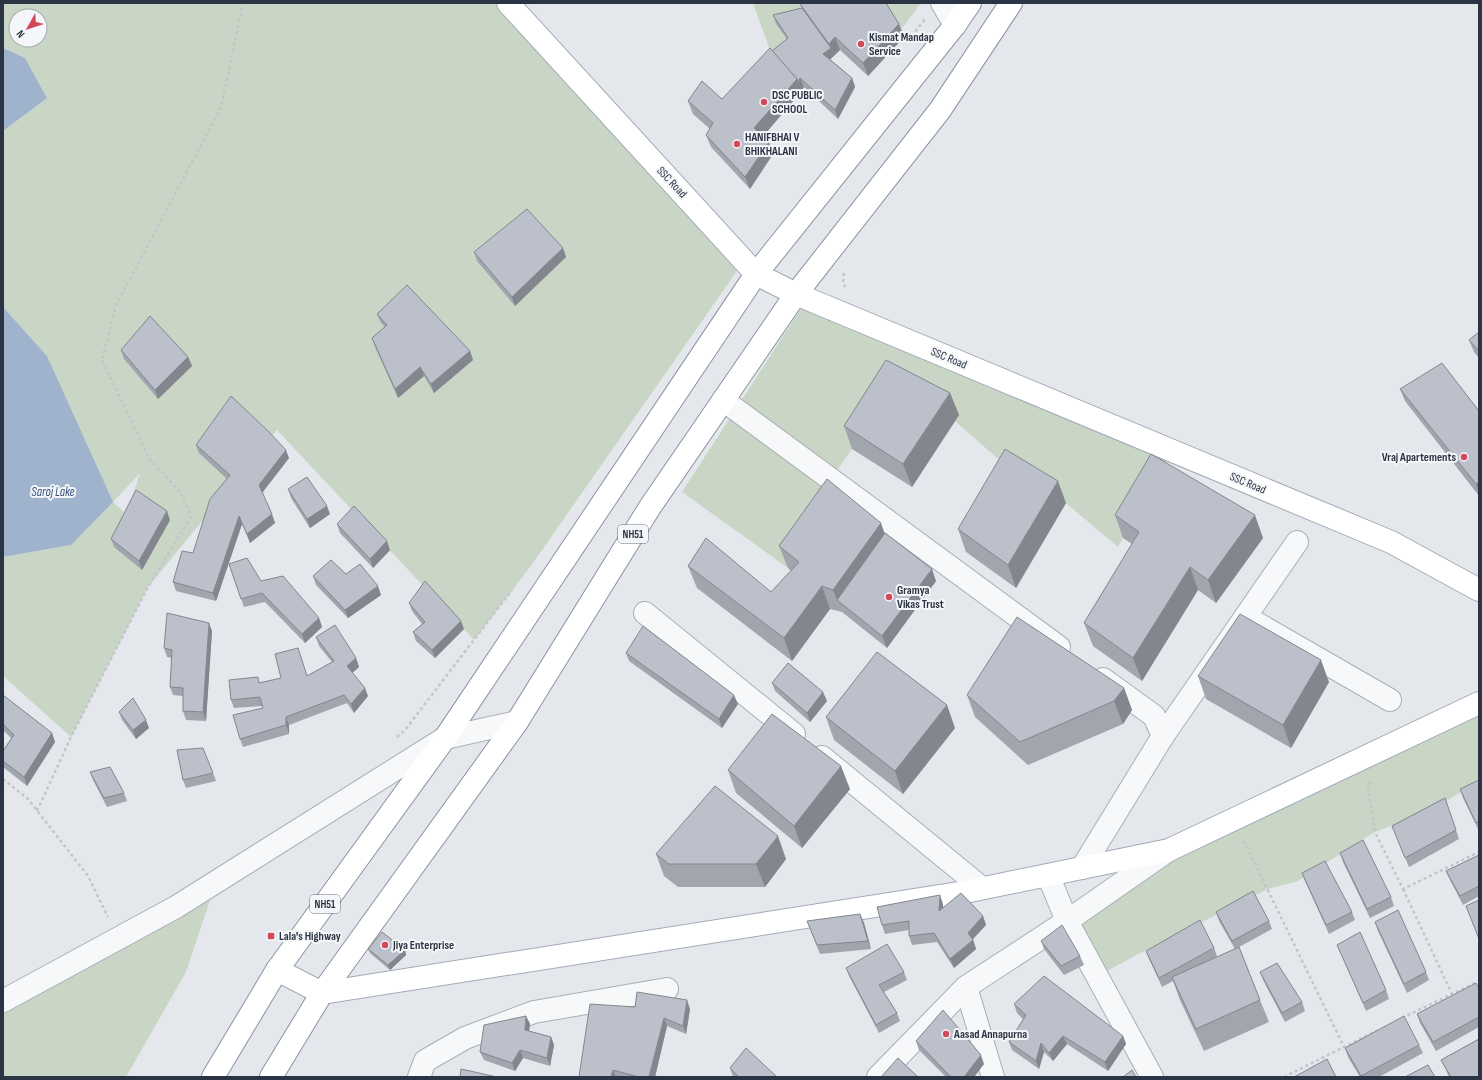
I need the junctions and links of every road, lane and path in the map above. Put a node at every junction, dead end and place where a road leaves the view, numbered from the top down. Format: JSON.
{"nodes":[{"id":1,"x":243,"y":3,"type":"edge"},
{"id":2,"x":508,"y":3,"type":"edge"},
{"id":3,"x":942,"y":3,"type":"edge"},
{"id":4,"x":970,"y":3,"type":"edge"},
{"id":5,"x":1011,"y":3,"type":"edge"},
{"id":6,"x":955,"y":25,"type":"junction"},
{"id":7,"x":844,"y":271,"type":"dead end"},
{"id":8,"x":756,"y":274,"type":"junction"},
{"id":9,"x":847,"y":290,"type":"dead end"},
{"id":10,"x":796,"y":294,"type":"junction"},
{"id":11,"x":723,"y":400,"type":"junction"},
{"id":12,"x":1298,"y":542,"type":"dead end"},
{"id":13,"x":1479,"y":590,"type":"edge"},
{"id":14,"x":645,"y":613,"type":"dead end"},
{"id":15,"x":1246,"y":617,"type":"junction"},
{"id":16,"x":1390,"y":700,"type":"dead end"},
{"id":17,"x":1479,"y":703,"type":"edge"},
{"id":18,"x":517,"y":722,"type":"junction"},
{"id":19,"x":1163,"y":736,"type":"junction"},
{"id":20,"x":445,"y":738,"type":"junction"},
{"id":21,"x":3,"y":778,"type":"edge"},
{"id":22,"x":1372,"y":781,"type":"dead end"},
{"id":23,"x":37,"y":811,"type":"junction"},
{"id":24,"x":1243,"y":838,"type":"dead end"},
{"id":25,"x":1169,"y":850,"type":"junction"},
{"id":26,"x":1479,"y":852,"type":"edge"},
{"id":27,"x":1082,"y":868,"type":"junction"},
{"id":28,"x":1048,"y":875,"type":"junction"},
{"id":29,"x":982,"y":888,"type":"junction"},
{"id":30,"x":1403,"y":889,"type":"junction"},
{"id":31,"x":1067,"y":921,"type":"junction"},
{"id":32,"x":118,"y":939,"type":"junction"},
{"id":33,"x":277,"y":970,"type":"junction"},
{"id":34,"x":1479,"y":980,"type":"edge"},
{"id":35,"x":966,"y":987,"type":"junction"},
{"id":36,"x":666,"y":988,"type":"dead end"},
{"id":37,"x":322,"y":993,"type":"junction"},
{"id":38,"x":1452,"y":994,"type":"junction"},
{"id":39,"x":3,"y":1001,"type":"edge"},
{"id":40,"x":1398,"y":1020,"type":"edge"},
{"id":41,"x":1385,"y":1027,"type":"edge"},
{"id":42,"x":1344,"y":1047,"type":"junction"},
{"id":43,"x":213,"y":1077,"type":"edge"},
{"id":44,"x":271,"y":1077,"type":"edge"},
{"id":45,"x":419,"y":1077,"type":"edge"},
{"id":46,"x":878,"y":1077,"type":"edge"},
{"id":47,"x":993,"y":1077,"type":"edge"},
{"id":48,"x":1152,"y":1077,"type":"edge"},
{"id":49,"x":1284,"y":1077,"type":"edge"}],
"edges":[{"from":1,"to":23,"type":"path"},
{"from":2,"to":8,"type":"main road","name":"SSC Road"},
{"from":3,"to":6,"type":"street"},
{"from":4,"to":6,"type":"main road","number":"NH51"},
{"from":5,"to":10,"type":"main road","number":"NH51"},
{"from":6,"to":8,"type":"main road","number":"NH51"},
{"from":7,"to":9,"type":"path"},
{"from":8,"to":10,"type":"main road","name":"SSC Road"},
{"from":8,"to":20,"type":"main road","number":"NH51"},
{"from":10,"to":11,"type":"main road","number":"NH51"},
{"from":10,"to":13,"type":"main road","name":"SSC Road"},
{"from":11,"to":18,"type":"main road","number":"NH51"},
{"from":11,"to":19,"type":"street"},
{"from":12,"to":15,"type":"street"},
{"from":14,"to":29,"type":"street"},
{"from":15,"to":16,"type":"street"},
{"from":15,"to":19,"type":"street"},
{"from":17,"to":25,"type":"main road"},
{"from":18,"to":20,"type":"street"},
{"from":18,"to":37,"type":"main road","number":"NH51"},
{"from":19,"to":27,"type":"street"},
{"from":20,"to":32,"type":"street"},
{"from":20,"to":33,"type":"main road","number":"NH51"},
{"from":21,"to":23,"type":"path"},
{"from":22,"to":30,"type":"path"},
{"from":23,"to":32,"type":"path"},
{"from":24,"to":42,"type":"path"},
{"from":25,"to":27,"type":"main road"},
{"from":25,"to":31,"type":"street"},
{"from":26,"to":30,"type":"path"},
{"from":27,"to":28,"type":"main road"},
{"from":28,"to":29,"type":"main road"},
{"from":28,"to":31,"type":"street"},
{"from":29,"to":37,"type":"main road"},
{"from":30,"to":38,"type":"path"},
{"from":31,"to":35,"type":"street"},
{"from":31,"to":48,"type":"street"},
{"from":32,"to":39,"type":"street"},
{"from":33,"to":37,"type":"main road"},
{"from":33,"to":43,"type":"main road","number":"NH51"},
{"from":34,"to":38,"type":"path"},
{"from":35,"to":46,"type":"street"},
{"from":35,"to":47,"type":"street"},
{"from":36,"to":45,"type":"street"},
{"from":37,"to":44,"type":"main road","number":"NH51"},
{"from":38,"to":40,"type":"path"},
{"from":41,"to":42,"type":"path"},
{"from":42,"to":49,"type":"path"}]}
